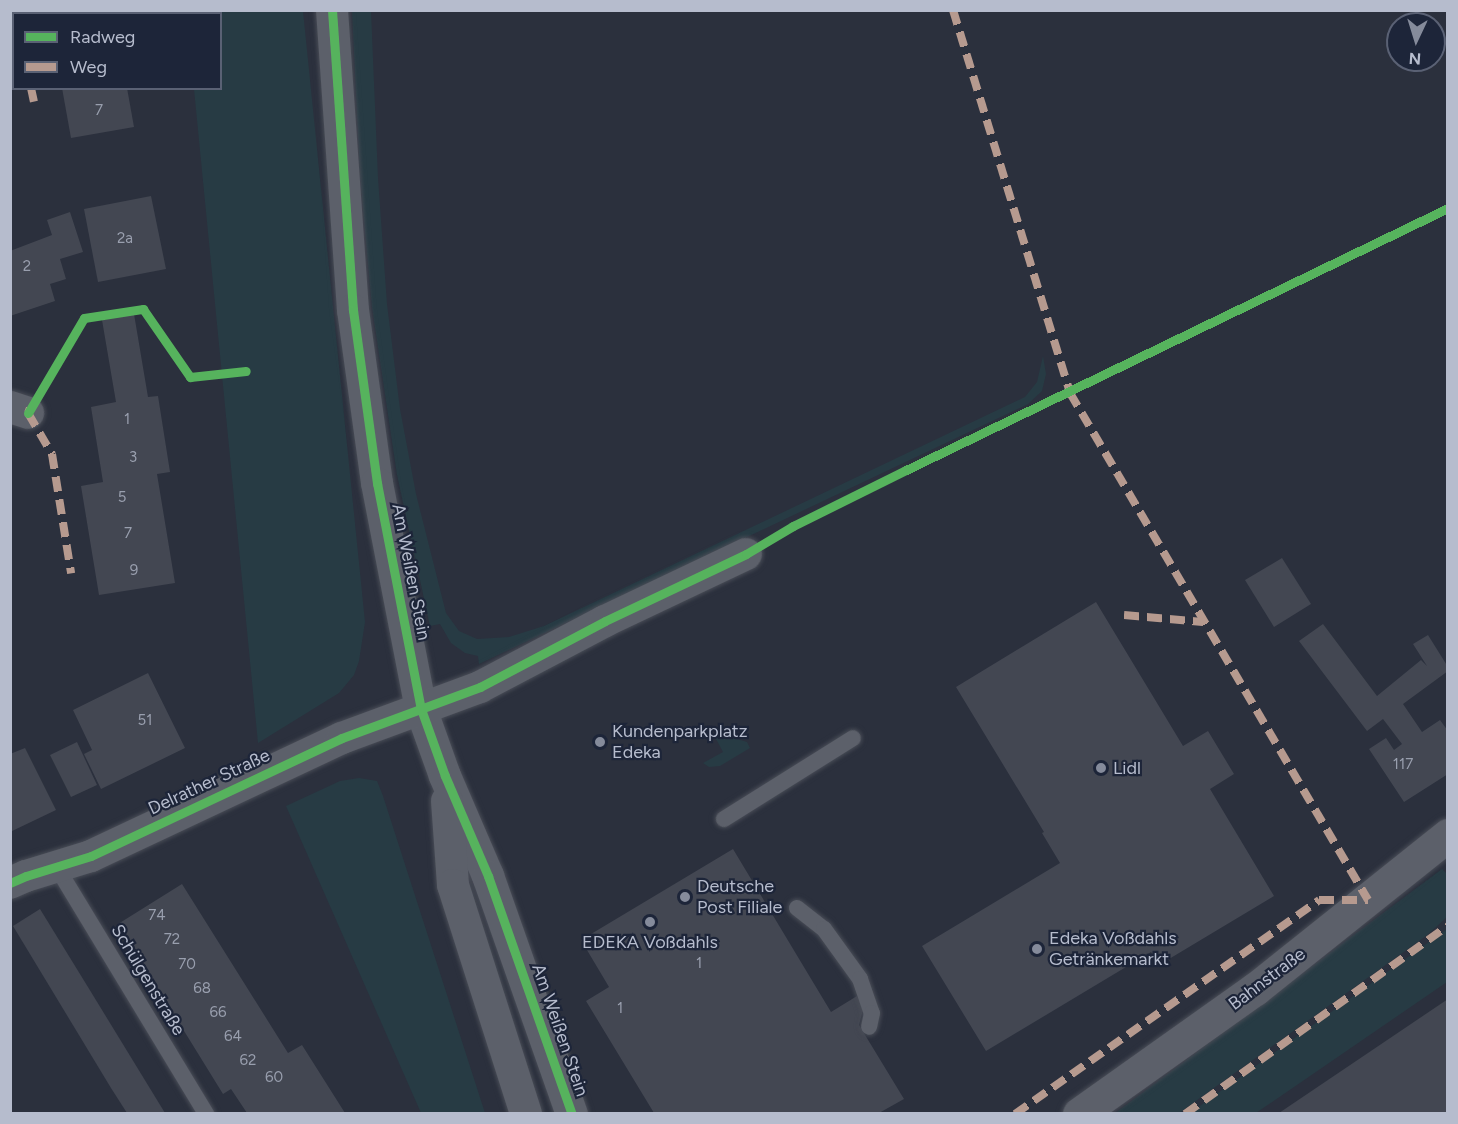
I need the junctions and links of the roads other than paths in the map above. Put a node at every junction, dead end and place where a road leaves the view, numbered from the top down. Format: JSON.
{"nodes":[{"id":1,"x":332,"y":10,"type":"edge"},
{"id":2,"x":746,"y":554,"type":"dead end"},
{"id":3,"x":421,"y":709,"type":"junction"},
{"id":4,"x":853,"y":738,"type":"dead end"},
{"id":5,"x":445,"y":776,"type":"junction"},
{"id":6,"x":724,"y":819,"type":"dead end"},
{"id":7,"x":1448,"y":835,"type":"edge"},
{"id":8,"x":56,"y":866,"type":"junction"},
{"id":9,"x":10,"y":883,"type":"edge"},
{"id":10,"x":797,"y":908,"type":"dead end"},
{"id":11,"x":869,"y":1027,"type":"dead end"},
{"id":12,"x":206,"y":1113,"type":"edge"},
{"id":13,"x":526,"y":1113,"type":"edge"},
{"id":14,"x":572,"y":1113,"type":"edge"},
{"id":15,"x":1078,"y":1113,"type":"edge"}],
"edges":[{"from":1,"to":3,"type":"street","name":"Am Weißen Stein"},
{"from":2,"to":3,"type":"street","name":"Delrather Straße"},
{"from":3,"to":5,"type":"street","name":"Am Weißen Stein"},
{"from":3,"to":8,"type":"street","name":"Delrather Straße"},
{"from":4,"to":6,"type":"lane"},
{"from":5,"to":13,"type":"street","name":"Am Weißen Stein"},
{"from":5,"to":14,"type":"street","name":"Am Weißen Stein"},
{"from":7,"to":15,"type":"street","name":"Bahnstraße"},
{"from":8,"to":9,"type":"street","name":"Delrather Straße"},
{"from":8,"to":12,"type":"lane","name":"Schülgenstraße"},
{"from":10,"to":11,"type":"lane"}]}
